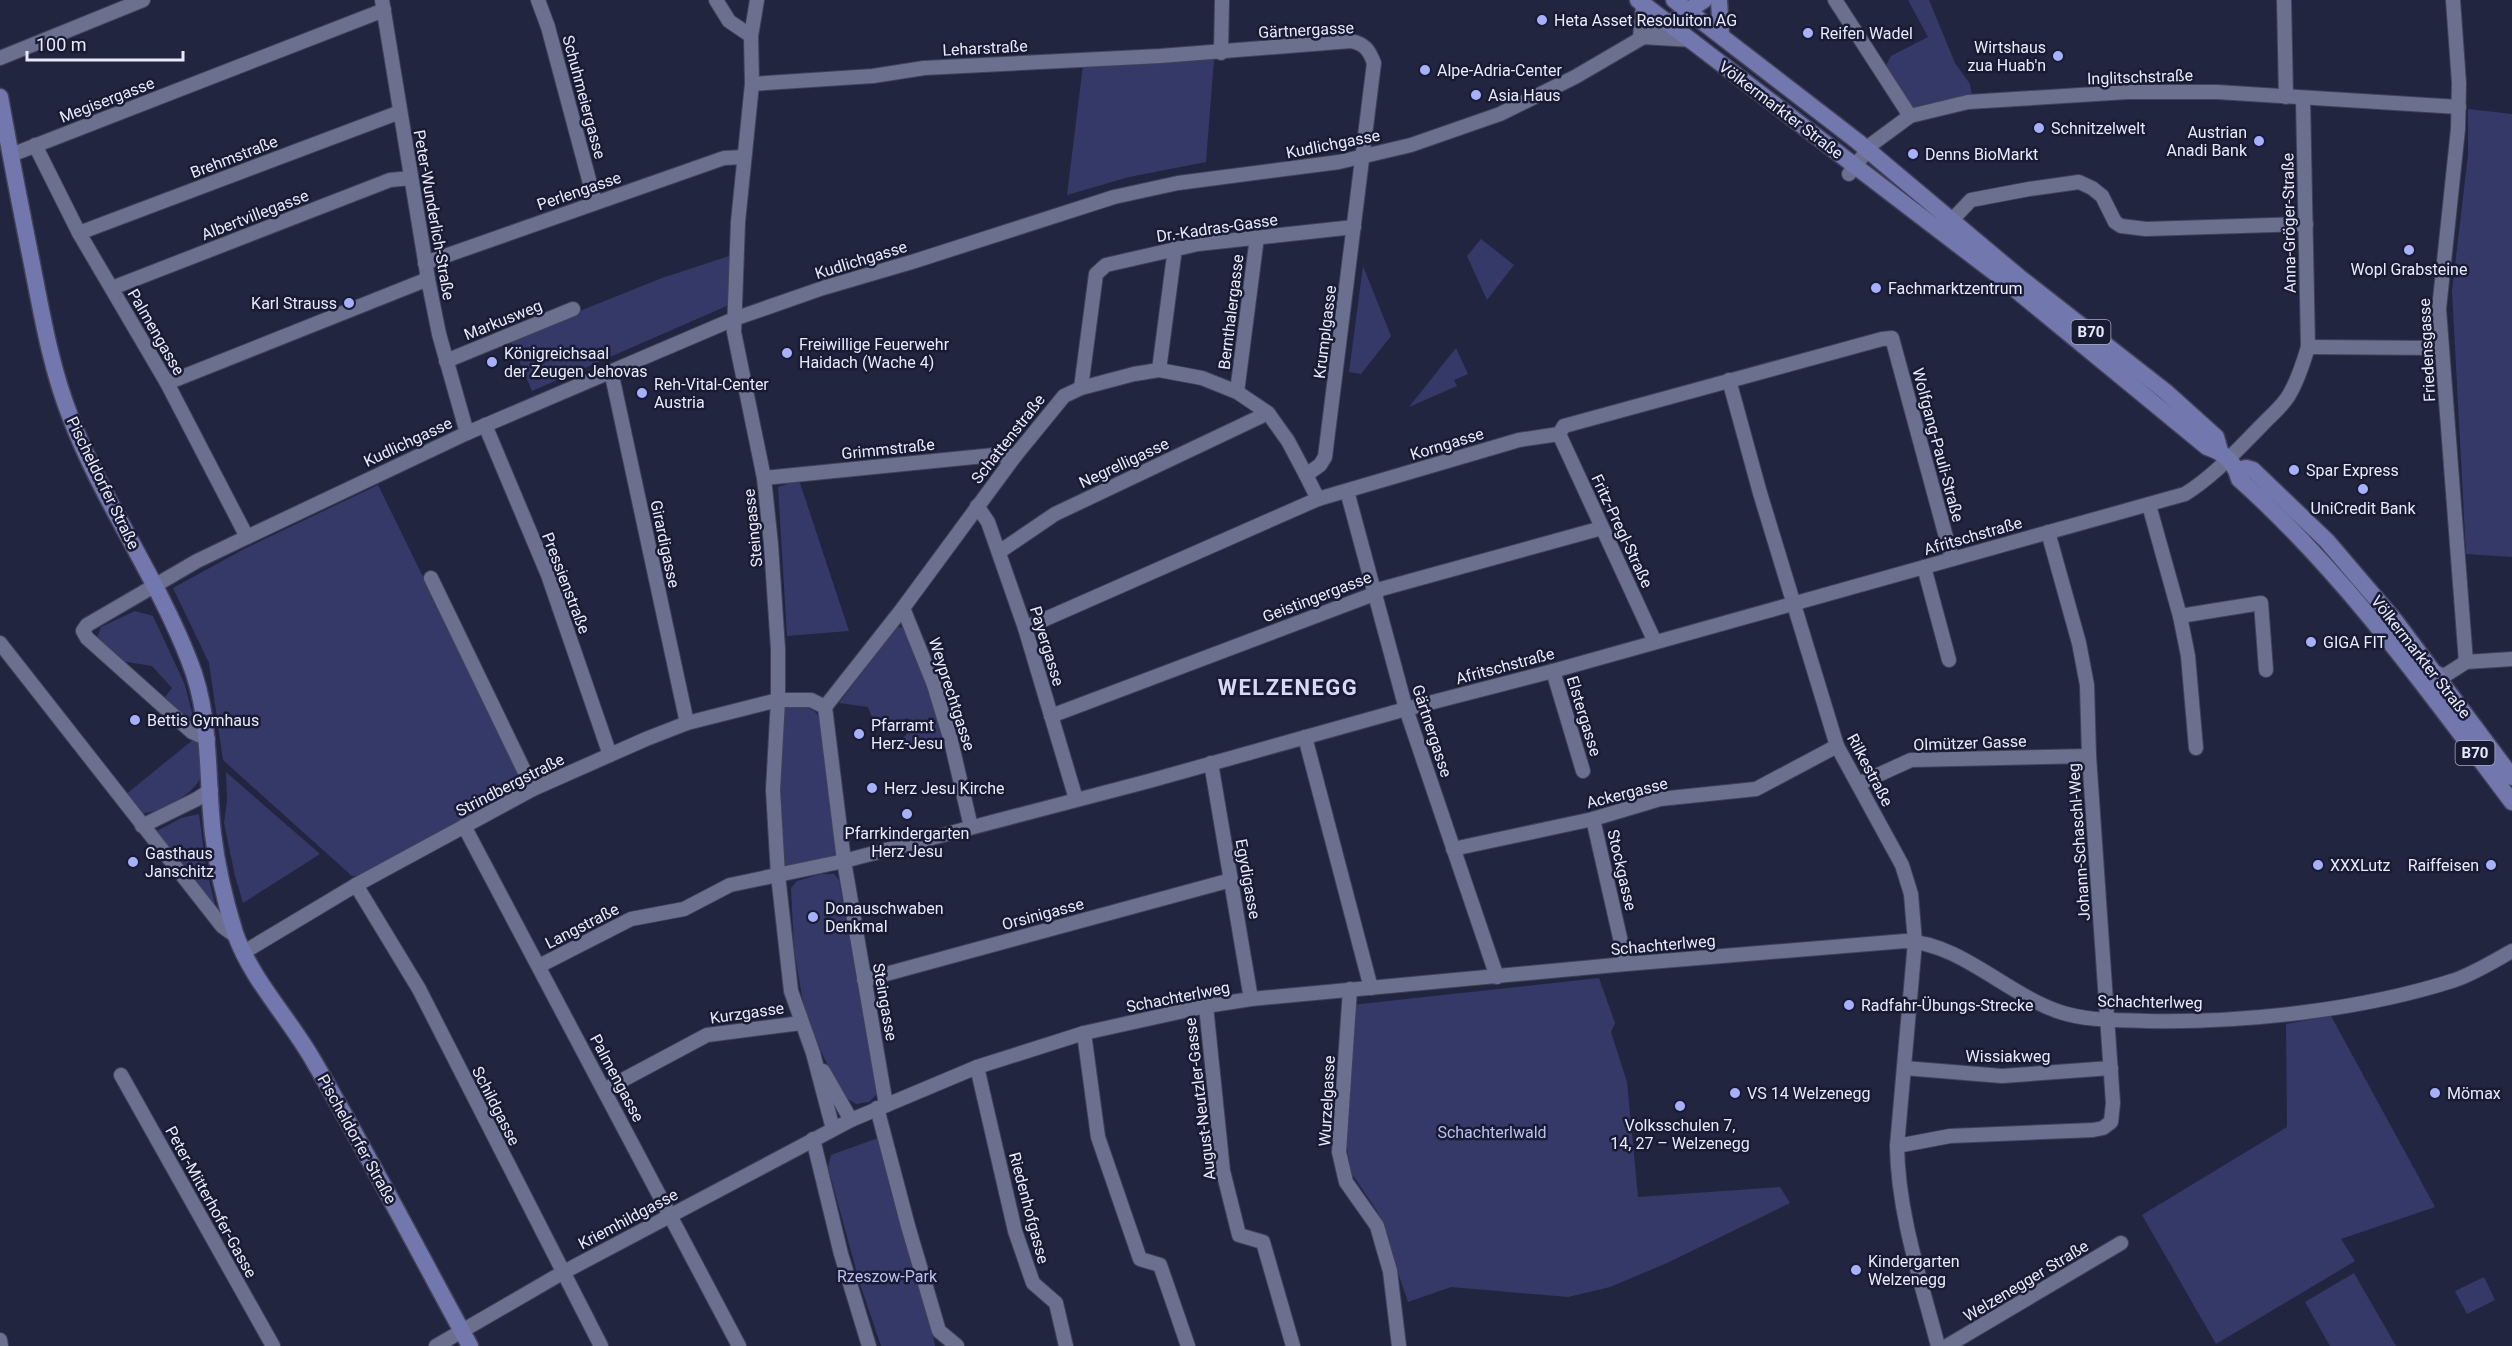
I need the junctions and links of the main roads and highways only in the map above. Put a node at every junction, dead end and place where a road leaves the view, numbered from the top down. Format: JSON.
{"nodes":[{"id":1,"x":1669,"y":0,"type":"edge"},
{"id":2,"x":1704,"y":0,"type":"edge"},
{"id":3,"x":1719,"y":0,"type":"edge"},
{"id":4,"x":1641,"y":2,"type":"edge"},
{"id":5,"x":1677,"y":8,"type":"edge"},
{"id":6,"x":1721,"y":34,"type":"junction"},
{"id":7,"x":1692,"y":40,"type":"junction"},
{"id":8,"x":0,"y":98,"type":"edge"},
{"id":9,"x":1862,"y":156,"type":"junction"},
{"id":10,"x":2228,"y":460,"type":"junction"},
{"id":11,"x":2343,"y":572,"type":"junction"},
{"id":12,"x":2512,"y":777,"type":"edge"},
{"id":13,"x":2512,"y":802,"type":"edge"},
{"id":14,"x":466,"y":1339,"type":"edge"}],
"edges":[{"from":1,"to":5,"type":"main road"},
{"from":2,"to":5,"type":"main road"},
{"from":3,"to":6,"type":"main road"},
{"from":4,"to":7,"type":"main road","name":"Völkermarkter Straße","number":"B70"},
{"from":5,"to":6,"type":"main road","name":"Völkermarkter Straße","number":"B70"},
{"from":5,"to":7,"type":"main road"},
{"from":6,"to":9,"type":"main road","name":"Völkermarkter Straße","number":"B70"},
{"from":7,"to":9,"type":"main road","name":"Völkermarkter Straße","number":"B70"},
{"from":8,"to":14,"type":"main road","name":"Pischeldorfer Straße"},
{"from":9,"to":10,"type":"main road","name":"Völkermarkter Straße","number":"B70"},
{"from":9,"to":10,"type":"main road","name":"Völkermarkter Straße","number":"B70"},
{"from":10,"to":11,"type":"main road","name":"Völkermarkter Straße","number":"B70"},
{"from":11,"to":12,"type":"main road","name":"Völkermarkter Straße","number":"B70"},
{"from":11,"to":13,"type":"main road","name":"Völkermarkter Straße","number":"B70"}]}
